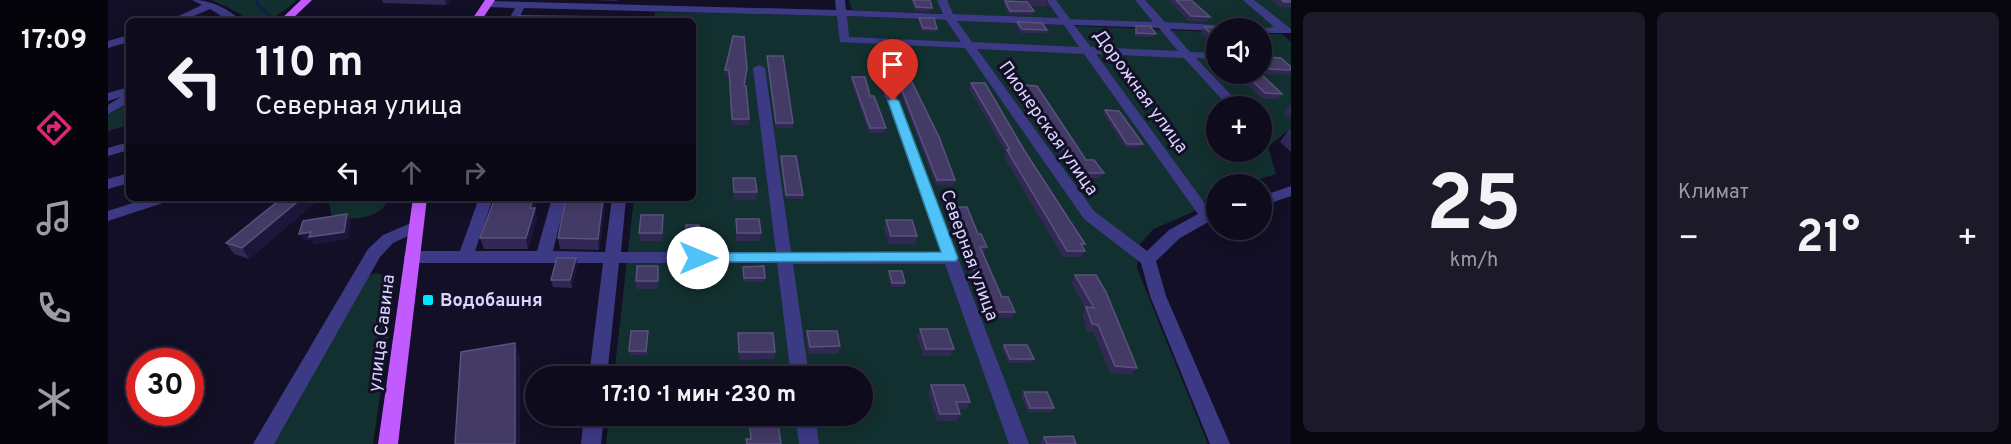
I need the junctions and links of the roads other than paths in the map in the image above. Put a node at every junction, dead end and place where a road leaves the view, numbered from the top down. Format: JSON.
{"nodes":[{"id":1,"x":197,"y":0,"type":"edge"},
{"id":2,"x":307,"y":0,"type":"edge"},
{"id":3,"x":778,"y":0,"type":"edge"},
{"id":4,"x":840,"y":0,"type":"edge"},
{"id":5,"x":942,"y":0,"type":"edge"},
{"id":6,"x":1052,"y":0,"type":"edge"},
{"id":7,"x":1140,"y":0,"type":"edge"},
{"id":8,"x":1248,"y":0,"type":"edge"},
{"id":9,"x":488,"y":2,"type":"edge"},
{"id":10,"x":627,"y":4,"type":"edge"},
{"id":11,"x":211,"y":5,"type":"junction"},
{"id":12,"x":521,"y":5,"type":"junction"},
{"id":13,"x":718,"y":5,"type":"edge"},
{"id":14,"x":645,"y":8,"type":"junction"},
{"id":15,"x":778,"y":11,"type":"junction"},
{"id":16,"x":841,"y":13,"type":"junction"},
{"id":17,"x":949,"y":17,"type":"junction"},
{"id":18,"x":179,"y":18,"type":"edge"},
{"id":19,"x":231,"y":18,"type":"edge"},
{"id":20,"x":287,"y":18,"type":"edge"},
{"id":21,"x":478,"y":18,"type":"edge"},
{"id":22,"x":514,"y":18,"type":"edge"},
{"id":23,"x":643,"y":18,"type":"edge"},
{"id":24,"x":1066,"y":22,"type":"junction"},
{"id":25,"x":1162,"y":25,"type":"junction"},
{"id":26,"x":1206,"y":27,"type":"edge"},
{"id":27,"x":1272,"y":30,"type":"edge"},
{"id":28,"x":1288,"y":31,"type":"edge"},
{"id":29,"x":126,"y":39,"type":"edge"},
{"id":30,"x":108,"y":45,"type":"edge"},
{"id":31,"x":969,"y":46,"type":"junction"},
{"id":32,"x":1089,"y":51,"type":"junction"},
{"id":33,"x":1186,"y":54,"type":"junction"},
{"id":34,"x":1206,"y":55,"type":"edge"},
{"id":35,"x":759,"y":68,"type":"dead end"},
{"id":36,"x":885,"y":79,"type":"dead end"},
{"id":37,"x":126,"y":93,"type":"edge"},
{"id":38,"x":1225,"y":96,"type":"edge"},
{"id":39,"x":108,"y":97,"type":"edge"},
{"id":40,"x":126,"y":100,"type":"edge"},
{"id":41,"x":108,"y":110,"type":"edge"},
{"id":42,"x":126,"y":147,"type":"edge"},
{"id":43,"x":108,"y":152,"type":"edge"},
{"id":44,"x":126,"y":179,"type":"edge"},
{"id":45,"x":108,"y":184,"type":"edge"},
{"id":46,"x":1291,"y":191,"type":"edge"},
{"id":47,"x":1272,"y":198,"type":"edge"},
{"id":48,"x":155,"y":201,"type":"edge"},
{"id":49,"x":410,"y":201,"type":"edge"},
{"id":50,"x":420,"y":201,"type":"edge"},
{"id":51,"x":485,"y":201,"type":"edge"},
{"id":52,"x":558,"y":201,"type":"edge"},
{"id":53,"x":619,"y":201,"type":"edge"},
{"id":54,"x":1206,"y":206,"type":"edge"},
{"id":55,"x":108,"y":216,"type":"edge"},
{"id":56,"x":1206,"y":217,"type":"edge"},
{"id":57,"x":416,"y":226,"type":"junction"},
{"id":58,"x":412,"y":257,"type":"junction"},
{"id":59,"x":465,"y":258,"type":"junction"},
{"id":60,"x":543,"y":258,"type":"junction"},
{"id":61,"x":612,"y":258,"type":"junction"},
{"id":62,"x":784,"y":258,"type":"junction"},
{"id":63,"x":951,"y":258,"type":"junction"},
{"id":64,"x":1148,"y":260,"type":"junction"},
{"id":65,"x":599,"y":366,"type":"edge"},
{"id":66,"x":799,"y":366,"type":"edge"},
{"id":67,"x":593,"y":426,"type":"edge"},
{"id":68,"x":806,"y":426,"type":"edge"},
{"id":69,"x":263,"y":444,"type":"edge"},
{"id":70,"x":388,"y":444,"type":"edge"},
{"id":71,"x":591,"y":444,"type":"edge"},
{"id":72,"x":809,"y":444,"type":"edge"},
{"id":73,"x":1019,"y":444,"type":"edge"},
{"id":74,"x":1220,"y":444,"type":"edge"}],
"edges":[{"from":1,"to":11,"type":"street"},
{"from":2,"to":20,"type":"main road"},
{"from":3,"to":15,"type":"street"},
{"from":4,"to":16,"type":"street"},
{"from":5,"to":17,"type":"street","name":"Пионерская улица"},
{"from":6,"to":24,"type":"street","name":"Дорожная улица"},
{"from":7,"to":25,"type":"street"},
{"from":8,"to":28,"type":"street"},
{"from":9,"to":12,"type":"street"},
{"from":9,"to":21,"type":"main road"},
{"from":10,"to":12,"type":"street"},
{"from":10,"to":14,"type":"street"},
{"from":11,"to":18,"type":"street"},
{"from":11,"to":19,"type":"street"},
{"from":12,"to":22,"type":"street"},
{"from":13,"to":14,"type":"street"},
{"from":13,"to":15,"type":"street"},
{"from":14,"to":23,"type":"street"},
{"from":15,"to":16,"type":"street"},
{"from":16,"to":17,"type":"street"},
{"from":16,"to":31,"type":"street"},
{"from":17,"to":24,"type":"street"},
{"from":17,"to":31,"type":"street","name":"Пионерская улица"},
{"from":24,"to":25,"type":"street"},
{"from":24,"to":32,"type":"street","name":"Дорожная улица"},
{"from":25,"to":26,"type":"street"},
{"from":25,"to":33,"type":"street"},
{"from":27,"to":28,"type":"street"},
{"from":29,"to":30,"type":"street"},
{"from":31,"to":32,"type":"street"},
{"from":31,"to":64,"type":"street","name":"Пионерская улица"},
{"from":32,"to":33,"type":"street"},
{"from":32,"to":54,"type":"street","name":"Дорожная улица"},
{"from":33,"to":34,"type":"street"},
{"from":33,"to":38,"type":"street"},
{"from":35,"to":62,"type":"street"},
{"from":36,"to":63,"type":"street","name":"Северная улица"},
{"from":37,"to":39,"type":"street"},
{"from":40,"to":41,"type":"street"},
{"from":42,"to":43,"type":"street"},
{"from":44,"to":45,"type":"street"},
{"from":46,"to":47,"type":"street"},
{"from":48,"to":55,"type":"street"},
{"from":49,"to":57,"type":"main road"},
{"from":50,"to":57,"type":"main road","name":"улица Савина"},
{"from":51,"to":59,"type":"street"},
{"from":52,"to":60,"type":"street"},
{"from":53,"to":61,"type":"street"},
{"from":56,"to":64,"type":"street","name":"Дорожная улица"},
{"from":57,"to":58,"type":"main road","name":"улица Савина"},
{"from":57,"to":69,"type":"street"},
{"from":58,"to":59,"type":"street"},
{"from":58,"to":70,"type":"main road","name":"улица Савина"},
{"from":59,"to":60,"type":"street"},
{"from":60,"to":61,"type":"street"},
{"from":61,"to":62,"type":"street"},
{"from":61,"to":65,"type":"street"},
{"from":62,"to":63,"type":"street"},
{"from":62,"to":66,"type":"street"},
{"from":63,"to":73,"type":"street","name":"Северная улица"},
{"from":64,"to":74,"type":"street"},
{"from":67,"to":71,"type":"street"},
{"from":68,"to":72,"type":"street"}]}
